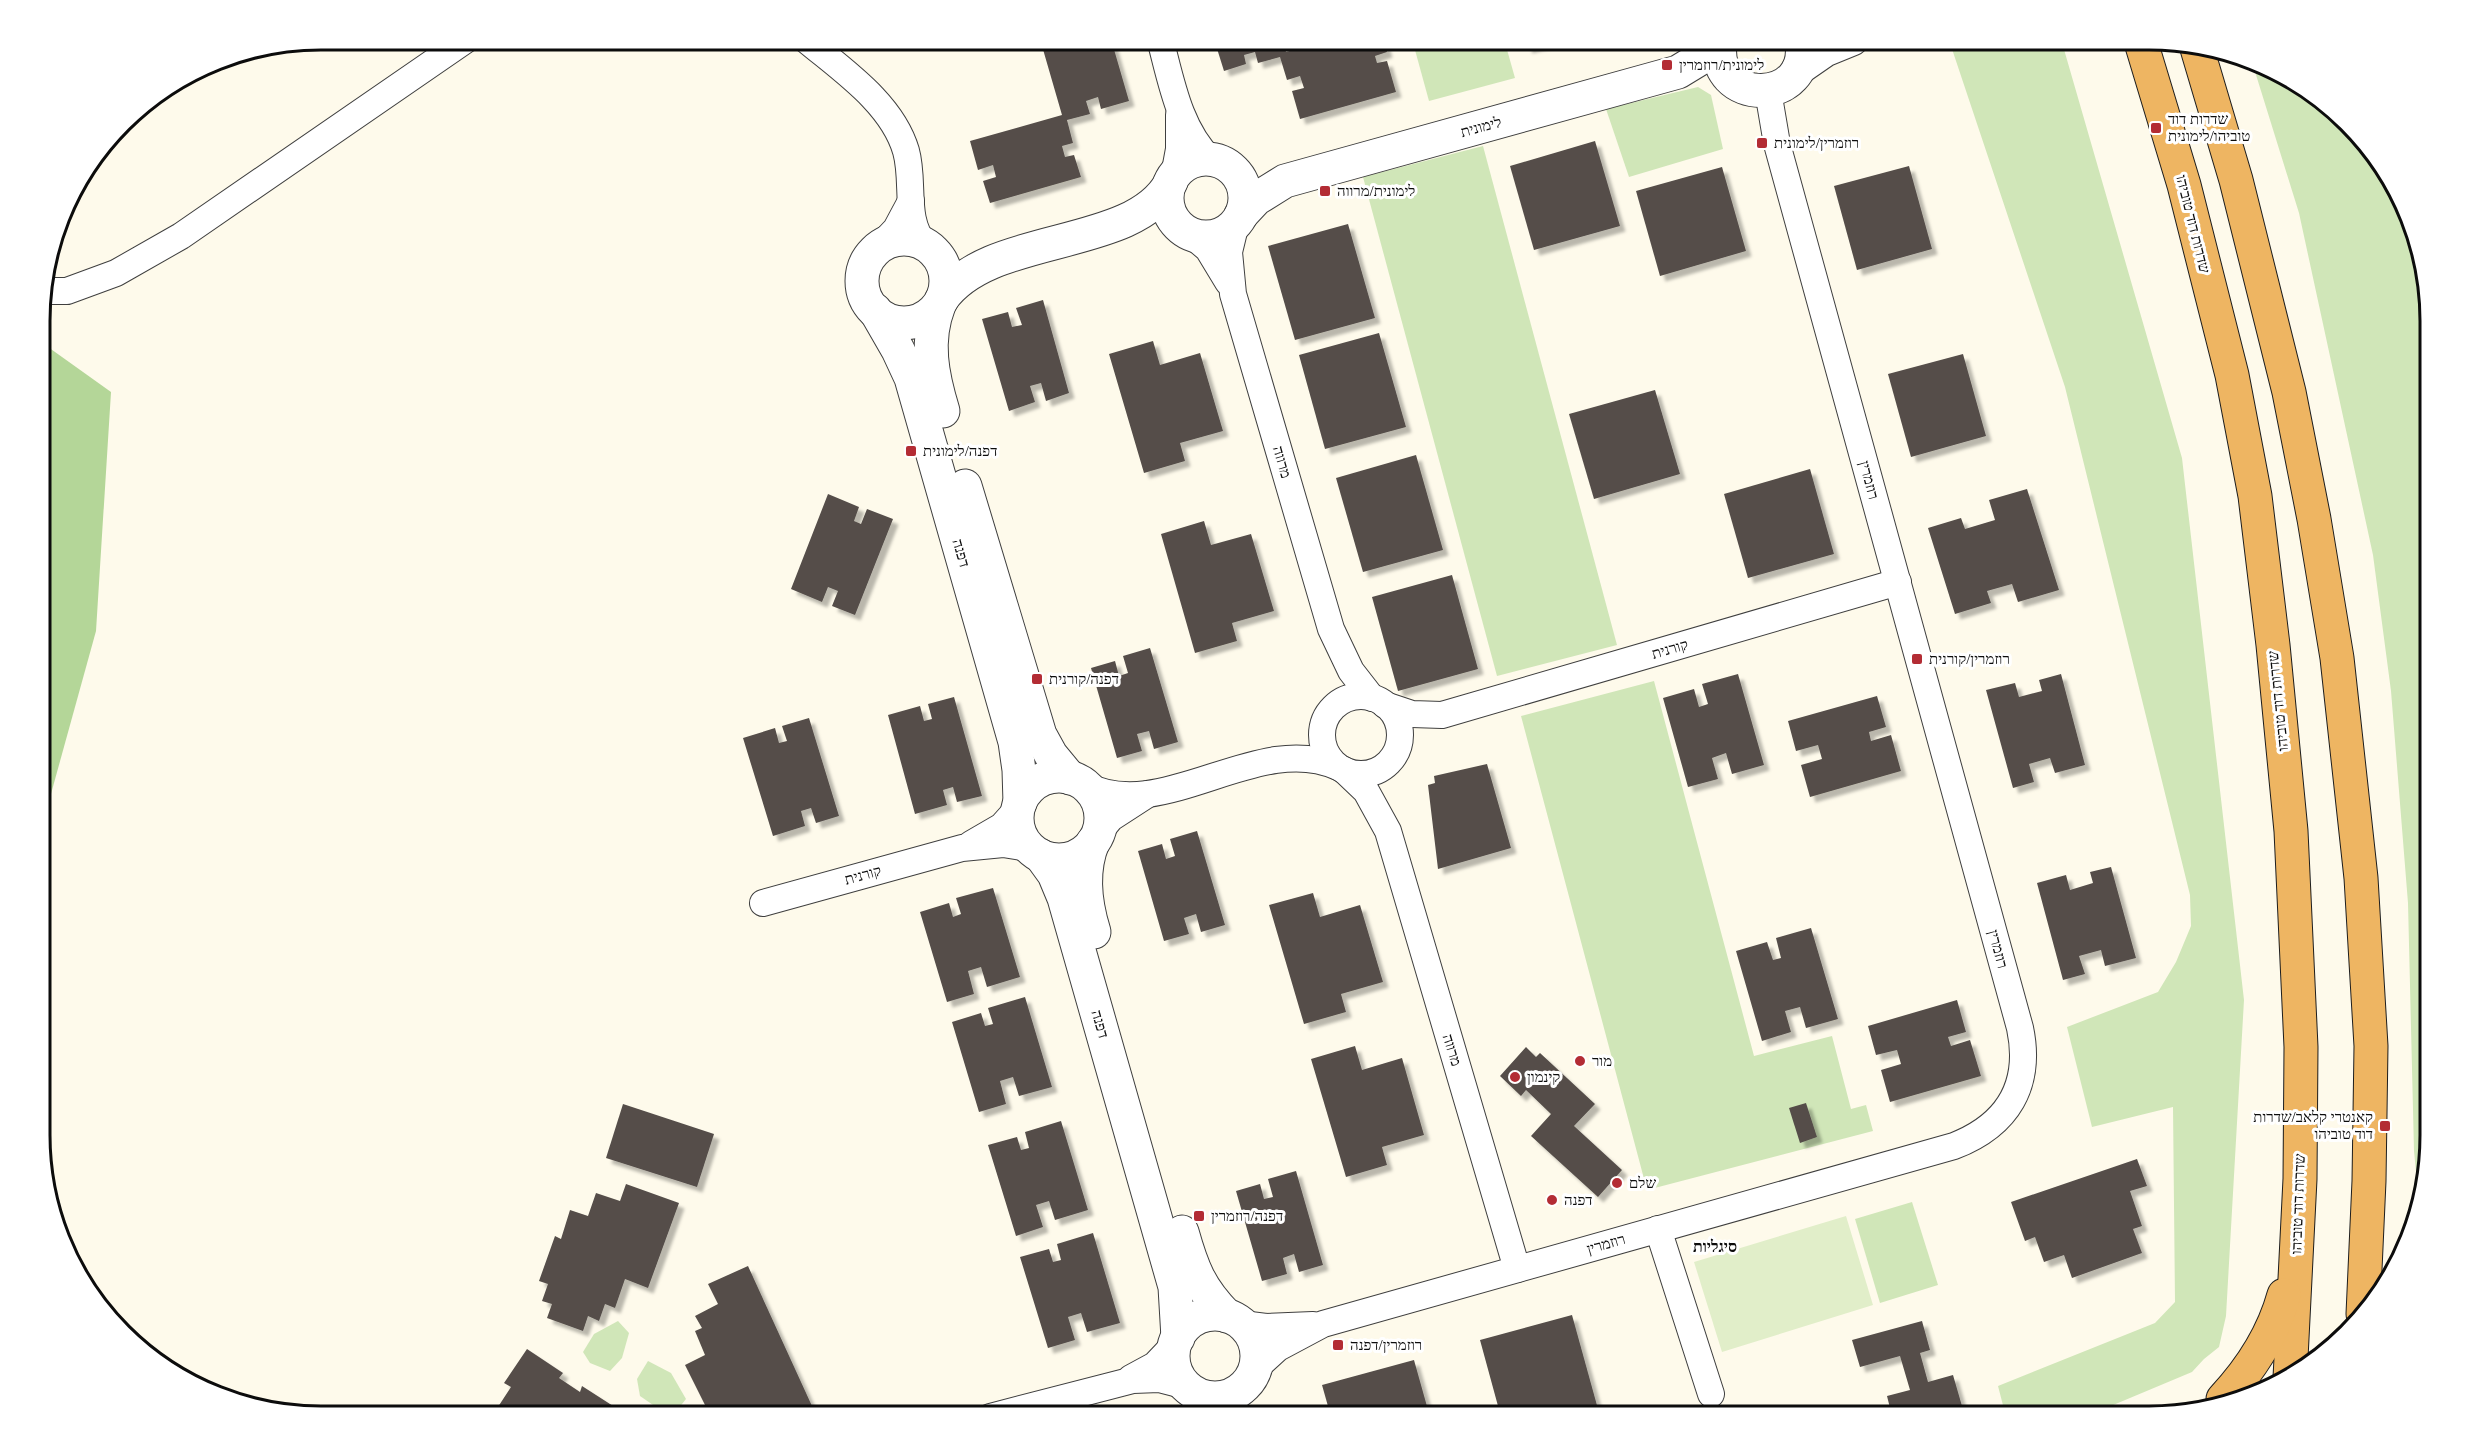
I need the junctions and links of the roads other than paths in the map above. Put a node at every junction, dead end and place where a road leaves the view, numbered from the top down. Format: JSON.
{"nodes":[{"id":1,"x":451,"y":50,"type":"edge"},
{"id":2,"x":819,"y":50,"type":"edge"},
{"id":3,"x":1163,"y":50,"type":"edge"},
{"id":4,"x":1709,"y":50,"type":"edge"},
{"id":5,"x":1719,"y":50,"type":"edge"},
{"id":6,"x":1825,"y":50,"type":"edge"},
{"id":7,"x":1800,"y":53,"type":"edge"},
{"id":8,"x":2144,"y":53,"type":"edge"},
{"id":9,"x":2199,"y":55,"type":"edge"},
{"id":10,"x":1678,"y":72,"type":"junction"},
{"id":11,"x":1732,"y":80,"type":"junction"},
{"id":12,"x":1768,"y":91,"type":"junction"},
{"id":13,"x":1179,"y":109,"type":"junction"},
{"id":14,"x":1222,"y":165,"type":"junction"},
{"id":15,"x":1173,"y":179,"type":"junction"},
{"id":16,"x":1285,"y":181,"type":"junction"},
{"id":17,"x":911,"y":201,"type":"junction"},
{"id":18,"x":1238,"y":219,"type":"junction"},
{"id":19,"x":1119,"y":222,"type":"junction"},
{"id":20,"x":1187,"y":231,"type":"junction"},
{"id":21,"x":879,"y":247,"type":"junction"},
{"id":22,"x":929,"y":248,"type":"junction"},
{"id":23,"x":988,"y":264,"type":"junction"},
{"id":24,"x":51,"y":291,"type":"edge"},
{"id":25,"x":1233,"y":294,"type":"junction"},
{"id":26,"x":940,"y":302,"type":"junction"},
{"id":27,"x":875,"y":310,"type":"junction"},
{"id":28,"x":1898,"y":582,"type":"junction"},
{"id":29,"x":1331,"y":630,"type":"junction"},
{"id":30,"x":1378,"y":701,"type":"junction"},
{"id":31,"x":1442,"y":715,"type":"junction"},
{"id":32,"x":1325,"y":721,"type":"junction"},
{"id":33,"x":1392,"y":758,"type":"junction"},
{"id":34,"x":1276,"y":760,"type":"junction"},
{"id":35,"x":1341,"y":768,"type":"junction"},
{"id":36,"x":1077,"y":781,"type":"junction"},
{"id":37,"x":1148,"y":794,"type":"junction"},
{"id":38,"x":1019,"y":806,"type":"junction"},
{"id":39,"x":1388,"y":831,"type":"junction"},
{"id":40,"x":1095,"y":839,"type":"junction"},
{"id":41,"x":963,"y":848,"type":"junction"},
{"id":42,"x":1035,"y":852,"type":"junction"},
{"id":43,"x":764,"y":903,"type":"dead end"},
{"id":44,"x":2368,"y":1218,"type":"junction"},
{"id":45,"x":1658,"y":1229,"type":"junction"},
{"id":46,"x":2296,"y":1250,"type":"junction"},
{"id":47,"x":2385,"y":1268,"type":"edge"},
{"id":48,"x":1517,"y":1269,"type":"junction"},
{"id":49,"x":2364,"y":1299,"type":"edge"},
{"id":50,"x":1235,"y":1320,"type":"junction"},
{"id":51,"x":1323,"y":1324,"type":"junction"},
{"id":52,"x":1176,"y":1341,"type":"junction"},
{"id":53,"x":2291,"y":1366,"type":"edge"},
{"id":54,"x":1253,"y":1374,"type":"junction"},
{"id":55,"x":1119,"y":1383,"type":"junction"},
{"id":56,"x":1711,"y":1394,"type":"dead end"},
{"id":57,"x":2228,"y":1394,"type":"edge"},
{"id":58,"x":1195,"y":1398,"type":"edge"},
{"id":59,"x":1032,"y":1406,"type":"edge"},
{"id":60,"x":1241,"y":1406,"type":"edge"}],
"edges":[{"from":1,"to":24,"type":"street"},
{"from":2,"to":17,"type":"street"},
{"from":3,"to":13,"type":"street"},
{"from":4,"to":10,"type":"street","name":"לימונית"},
{"from":5,"to":11,"type":"street"},
{"from":6,"to":7,"type":"street"},
{"from":7,"to":12,"type":"street"},
{"from":8,"to":46,"type":"highway","name":"שדרות דוד טוביהו"},
{"from":9,"to":44,"type":"highway"},
{"from":10,"to":11,"type":"street","name":"לימונית"},
{"from":10,"to":16,"type":"street","name":"לימונית"},
{"from":11,"to":12,"type":"street","name":"לימונית"},
{"from":12,"to":28,"type":"street","name":"רוזמרין"},
{"from":13,"to":14,"type":"street"},
{"from":13,"to":15,"type":"street"},
{"from":14,"to":15,"type":"street"},
{"from":14,"to":16,"type":"street","name":"לימונית"},
{"from":14,"to":18,"type":"street"},
{"from":15,"to":19,"type":"street"},
{"from":15,"to":20,"type":"street"},
{"from":16,"to":18,"type":"street","name":"לימונית"},
{"from":17,"to":21,"type":"street"},
{"from":17,"to":22,"type":"street"},
{"from":18,"to":20,"type":"street"},
{"from":18,"to":25,"type":"street","name":"מרווה"},
{"from":19,"to":20,"type":"street"},
{"from":19,"to":23,"type":"street"},
{"from":20,"to":25,"type":"street","name":"מרווה"},
{"from":21,"to":22,"type":"street"},
{"from":21,"to":27,"type":"street"},
{"from":22,"to":23,"type":"street"},
{"from":22,"to":26,"type":"street"},
{"from":23,"to":26,"type":"street"},
{"from":25,"to":29,"type":"street","name":"מרווה"},
{"from":26,"to":27,"type":"street"},
{"from":26,"to":36,"type":"street","name":"דפנה"},
{"from":27,"to":38,"type":"street","name":"דפנה"},
{"from":28,"to":31,"type":"street","name":"קורנית"},
{"from":28,"to":45,"type":"street","name":"רוזמרין"},
{"from":29,"to":30,"type":"street","name":"מרווה"},
{"from":29,"to":32,"type":"street","name":"מרווה"},
{"from":30,"to":31,"type":"street","name":"קורנית"},
{"from":30,"to":32,"type":"street"},
{"from":30,"to":33,"type":"street"},
{"from":31,"to":33,"type":"street","name":"קורנית"},
{"from":32,"to":34,"type":"street"},
{"from":32,"to":35,"type":"street"},
{"from":33,"to":35,"type":"street"},
{"from":33,"to":39,"type":"street","name":"מרווה"},
{"from":34,"to":35,"type":"street"},
{"from":34,"to":37,"type":"street"},
{"from":35,"to":39,"type":"street","name":"מרווה"},
{"from":36,"to":37,"type":"street"},
{"from":36,"to":38,"type":"street"},
{"from":36,"to":40,"type":"street"},
{"from":37,"to":40,"type":"street"},
{"from":38,"to":41,"type":"street","name":"קורנית"},
{"from":38,"to":42,"type":"street"},
{"from":39,"to":48,"type":"street","name":"מרווה"},
{"from":40,"to":42,"type":"street"},
{"from":40,"to":50,"type":"street","name":"דפנה"},
{"from":41,"to":42,"type":"street","name":"קורנית"},
{"from":41,"to":43,"type":"street","name":"קורנית"},
{"from":42,"to":52,"type":"street","name":"דפנה"},
{"from":44,"to":47,"type":"highway"},
{"from":44,"to":49,"type":"highway"},
{"from":45,"to":48,"type":"street","name":"רוזמרין"},
{"from":45,"to":56,"type":"street"},
{"from":46,"to":53,"type":"highway","name":"שדרות דוד טוביהו"},
{"from":46,"to":57,"type":"highway"},
{"from":48,"to":51,"type":"street","name":"רוזמרין"},
{"from":50,"to":51,"type":"street","name":"רוזמרין"},
{"from":50,"to":52,"type":"street"},
{"from":50,"to":54,"type":"street"},
{"from":51,"to":54,"type":"street","name":"רוזמרין"},
{"from":52,"to":55,"type":"street"},
{"from":52,"to":58,"type":"street"},
{"from":54,"to":58,"type":"street"},
{"from":54,"to":60,"type":"street"},
{"from":55,"to":58,"type":"street"},
{"from":55,"to":59,"type":"street"}]}
